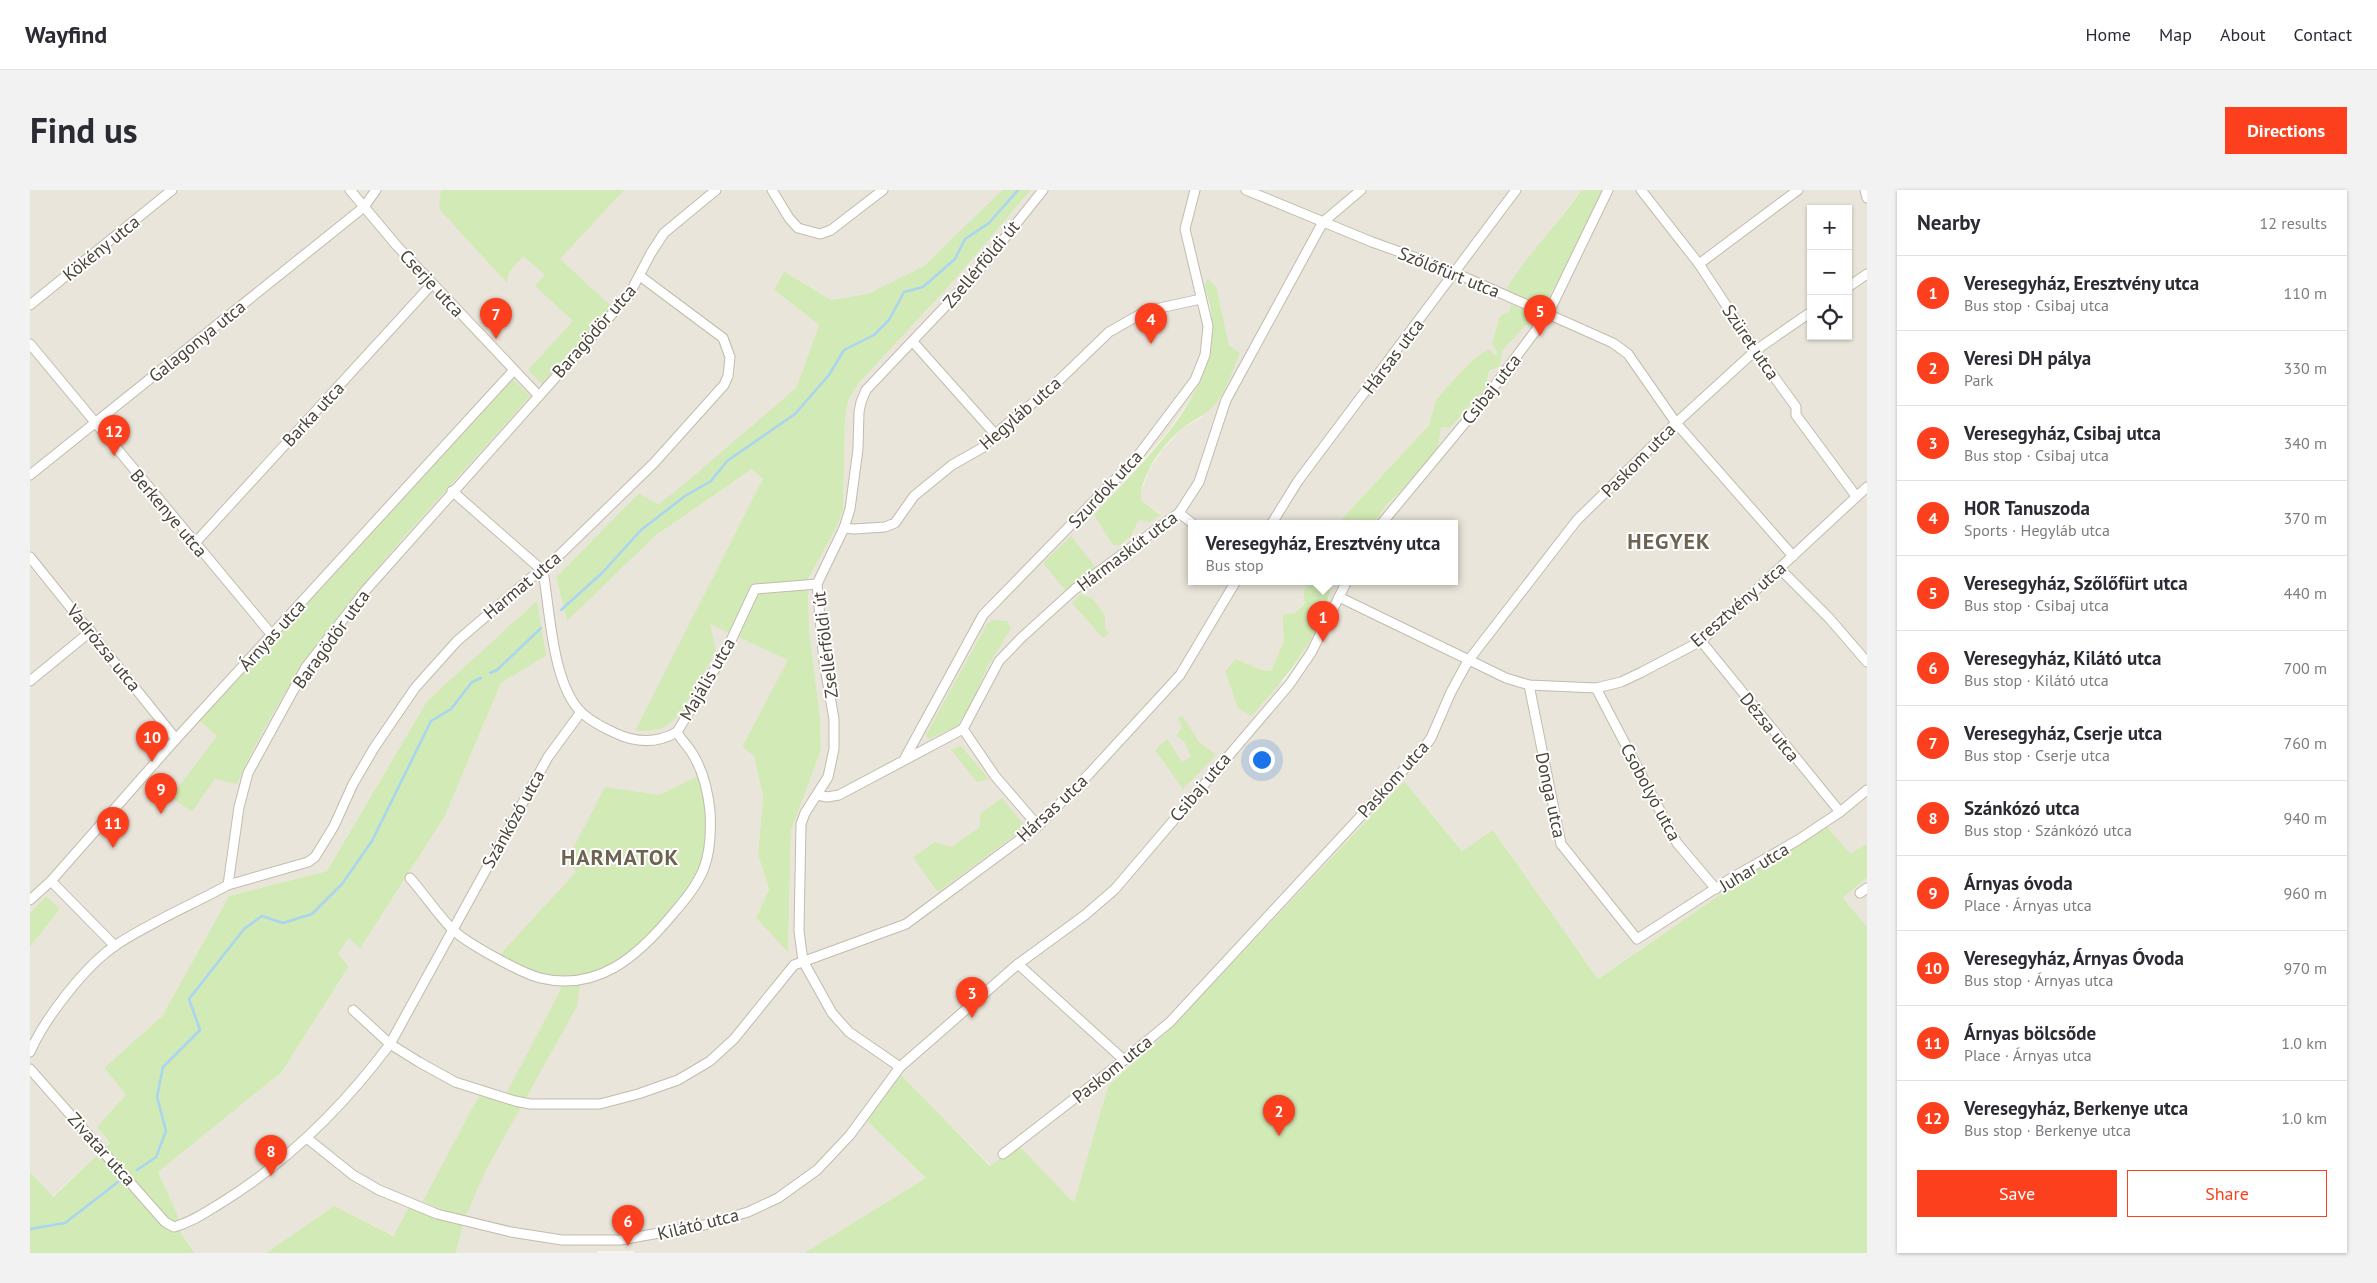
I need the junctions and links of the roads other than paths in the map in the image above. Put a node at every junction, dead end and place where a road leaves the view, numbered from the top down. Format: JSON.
{"nodes":[{"id":1,"x":172,"y":190,"type":"edge"},
{"id":2,"x":350,"y":190,"type":"edge"},
{"id":3,"x":376,"y":190,"type":"edge"},
{"id":4,"x":716,"y":190,"type":"edge"},
{"id":5,"x":772,"y":190,"type":"edge"},
{"id":6,"x":883,"y":190,"type":"edge"},
{"id":7,"x":1043,"y":190,"type":"edge"},
{"id":8,"x":1195,"y":190,"type":"edge"},
{"id":9,"x":1361,"y":190,"type":"edge"},
{"id":10,"x":1516,"y":190,"type":"edge"},
{"id":11,"x":1608,"y":190,"type":"edge"},
{"id":12,"x":1641,"y":190,"type":"edge"},
{"id":13,"x":1798,"y":190,"type":"edge"},
{"id":14,"x":1865,"y":190,"type":"edge"},
{"id":15,"x":1251,"y":191,"type":"edge"},
{"id":16,"x":1867,"y":198,"type":"edge"},
{"id":17,"x":364,"y":207,"type":"junction"},
{"id":18,"x":1323,"y":222,"type":"junction"},
{"id":19,"x":1699,"y":264,"type":"junction"},
{"id":20,"x":1455,"y":273,"type":"junction"},
{"id":21,"x":1867,"y":274,"type":"edge"},
{"id":22,"x":640,"y":276,"type":"junction"},
{"id":23,"x":1852,"y":283,"type":"edge"},
{"id":24,"x":432,"y":284,"type":"junction"},
{"id":25,"x":1201,"y":299,"type":"junction"},
{"id":26,"x":30,"y":305,"type":"edge"},
{"id":27,"x":1548,"y":314,"type":"junction"},
{"id":28,"x":1807,"y":315,"type":"edge"},
{"id":29,"x":913,"y":342,"type":"junction"},
{"id":30,"x":30,"y":344,"type":"edge"},
{"id":31,"x":1756,"y":350,"type":"junction"},
{"id":32,"x":514,"y":370,"type":"junction"},
{"id":33,"x":538,"y":395,"type":"junction"},
{"id":34,"x":1676,"y":423,"type":"junction"},
{"id":35,"x":95,"y":424,"type":"junction"},
{"id":36,"x":995,"y":434,"type":"junction"},
{"id":37,"x":30,"y":475,"type":"edge"},
{"id":38,"x":1867,"y":487,"type":"edge"},
{"id":39,"x":452,"y":491,"type":"junction"},
{"id":40,"x":1856,"y":496,"type":"junction"},
{"id":41,"x":1179,"y":513,"type":"junction"},
{"id":42,"x":1188,"y":520,"type":"edge"},
{"id":43,"x":1274,"y":520,"type":"edge"},
{"id":44,"x":1384,"y":520,"type":"edge"},
{"id":45,"x":844,"y":528,"type":"junction"},
{"id":46,"x":194,"y":543,"type":"junction"},
{"id":47,"x":1793,"y":556,"type":"junction"},
{"id":48,"x":30,"y":557,"type":"edge"},
{"id":49,"x":1780,"y":568,"type":"junction"},
{"id":50,"x":543,"y":571,"type":"junction"},
{"id":51,"x":817,"y":584,"type":"junction"},
{"id":52,"x":1234,"y":585,"type":"edge"},
{"id":53,"x":1346,"y":585,"type":"edge"},
{"id":54,"x":1339,"y":597,"type":"junction"},
{"id":55,"x":91,"y":632,"type":"junction"},
{"id":56,"x":272,"y":635,"type":"junction"},
{"id":57,"x":1700,"y":641,"type":"junction"},
{"id":58,"x":1468,"y":661,"type":"junction"},
{"id":59,"x":1867,"y":662,"type":"edge"},
{"id":60,"x":30,"y":681,"type":"edge"},
{"id":61,"x":1529,"y":685,"type":"junction"},
{"id":62,"x":1596,"y":688,"type":"junction"},
{"id":63,"x":581,"y":712,"type":"junction"},
{"id":64,"x":963,"y":729,"type":"junction"},
{"id":65,"x":677,"y":732,"type":"junction"},
{"id":66,"x":176,"y":739,"type":"junction"},
{"id":67,"x":905,"y":758,"type":"junction"},
{"id":68,"x":1867,"y":790,"type":"edge"},
{"id":69,"x":816,"y":795,"type":"junction"},
{"id":70,"x":1840,"y":812,"type":"junction"},
{"id":71,"x":1038,"y":826,"type":"junction"},
{"id":72,"x":410,"y":878,"type":"dead end"},
{"id":73,"x":51,"y":881,"type":"junction"},
{"id":74,"x":228,"y":885,"type":"junction"},
{"id":75,"x":1716,"y":889,"type":"junction"},
{"id":76,"x":33,"y":892,"type":"edge"},
{"id":77,"x":30,"y":900,"type":"edge"},
{"id":78,"x":452,"y":929,"type":"junction"},
{"id":79,"x":1637,"y":939,"type":"joint"},
{"id":80,"x":115,"y":946,"type":"junction"},
{"id":81,"x":803,"y":961,"type":"junction"},
{"id":82,"x":1018,"y":964,"type":"junction"},
{"id":83,"x":353,"y":1010,"type":"dead end"},
{"id":84,"x":390,"y":1044,"type":"junction"},
{"id":85,"x":30,"y":1052,"type":"edge"},
{"id":86,"x":1124,"y":1060,"type":"junction"},
{"id":87,"x":900,"y":1067,"type":"junction"},
{"id":88,"x":30,"y":1069,"type":"edge"},
{"id":89,"x":308,"y":1139,"type":"junction"},
{"id":90,"x":1003,"y":1154,"type":"dead end"},
{"id":91,"x":174,"y":1227,"type":"joint"}],
"edges":[{"from":1,"to":26,"type":"street","name":"Kökény utca"},
{"from":2,"to":17,"type":"street","name":"Cserje utca"},
{"from":3,"to":17,"type":"street","name":"Galagonya utca"},
{"from":4,"to":22,"type":"street","name":"Baragödör utca"},
{"from":5,"to":6,"type":"street"},
{"from":7,"to":29,"type":"street","name":"Zsellérföldi út"},
{"from":8,"to":25,"type":"street","name":"Szurdok utca"},
{"from":9,"to":18,"type":"street","name":"Hármaskút utca"},
{"from":10,"to":20,"type":"street","name":"Hársas utca"},
{"from":11,"to":27,"type":"street","name":"Csibaj utca"},
{"from":12,"to":19,"type":"street","name":"Szüret utca"},
{"from":13,"to":19,"type":"street"},
{"from":14,"to":16,"type":"street"},
{"from":15,"to":18,"type":"street","name":"Szőlőfürt utca"},
{"from":17,"to":24,"type":"street","name":"Cserje utca"},
{"from":17,"to":35,"type":"street","name":"Galagonya utca"},
{"from":18,"to":20,"type":"street","name":"Szőlőfürt utca"},
{"from":18,"to":41,"type":"street","name":"Hármaskút utca"},
{"from":19,"to":31,"type":"street","name":"Szüret utca"},
{"from":20,"to":27,"type":"street","name":"Szőlőfürt utca"},
{"from":20,"to":43,"type":"street","name":"Hársas utca"},
{"from":21,"to":23,"type":"street"},
{"from":22,"to":33,"type":"street","name":"Baragödör utca"},
{"from":22,"to":50,"type":"street","name":"Harmat utca"},
{"from":24,"to":32,"type":"street","name":"Cserje utca"},
{"from":24,"to":46,"type":"street","name":"Barka utca"},
{"from":25,"to":36,"type":"street","name":"Hegyláb utca"},
{"from":25,"to":67,"type":"street","name":"Szurdok utca"},
{"from":27,"to":34,"type":"street","name":"Szőlőfürt utca"},
{"from":27,"to":44,"type":"street","name":"Csibaj utca"},
{"from":28,"to":31,"type":"street","name":"Paskom utca"},
{"from":29,"to":36,"type":"street"},
{"from":29,"to":45,"type":"street","name":"Zsellérföldi út"},
{"from":30,"to":35,"type":"street","name":"Berkenye utca"},
{"from":31,"to":34,"type":"street","name":"Paskom utca"},
{"from":31,"to":40,"type":"street","name":"Szüret utca"},
{"from":32,"to":33,"type":"street","name":"Cserje utca"},
{"from":32,"to":56,"type":"street","name":"Árnyas utca"},
{"from":33,"to":39,"type":"street","name":"Baragödör utca"},
{"from":34,"to":47,"type":"street","name":"Szőlőfürt utca"},
{"from":34,"to":58,"type":"street","name":"Paskom utca"},
{"from":35,"to":37,"type":"street","name":"Galagonya utca"},
{"from":35,"to":46,"type":"street","name":"Berkenye utca"},
{"from":36,"to":45,"type":"street","name":"Hegyláb utca"},
{"from":38,"to":40,"type":"street","name":"Eresztvény utca"},
{"from":39,"to":50,"type":"street"},
{"from":39,"to":74,"type":"street","name":"Baragödör utca"},
{"from":40,"to":47,"type":"street","name":"Eresztvény utca"},
{"from":41,"to":42,"type":"street"},
{"from":41,"to":64,"type":"street","name":"Hármaskút utca"},
{"from":45,"to":51,"type":"street","name":"Zsellérföldi út"},
{"from":46,"to":56,"type":"street","name":"Berkenye utca"},
{"from":47,"to":49,"type":"street","name":"Eresztvény utca"},
{"from":48,"to":55,"type":"street","name":"Vadrózsa utca"},
{"from":49,"to":57,"type":"street","name":"Eresztvény utca"},
{"from":49,"to":59,"type":"street"},
{"from":50,"to":63,"type":"street"},
{"from":50,"to":74,"type":"street","name":"Harmat utca"},
{"from":51,"to":65,"type":"street","name":"Majális utca"},
{"from":51,"to":69,"type":"street","name":"Zsellérföldi út"},
{"from":52,"to":71,"type":"street","name":"Hársas utca"},
{"from":53,"to":54,"type":"street","name":"Csibaj utca"},
{"from":54,"to":58,"type":"street","name":"Eresztvény utca"},
{"from":54,"to":82,"type":"street","name":"Csibaj utca"},
{"from":55,"to":60,"type":"street"},
{"from":55,"to":66,"type":"street","name":"Vadrózsa utca"},
{"from":56,"to":66,"type":"street","name":"Árnyas utca"},
{"from":57,"to":62,"type":"street","name":"Eresztvény utca"},
{"from":57,"to":70,"type":"street","name":"Dézsa utca"},
{"from":58,"to":61,"type":"street","name":"Eresztvény utca"},
{"from":58,"to":86,"type":"street","name":"Paskom utca"},
{"from":61,"to":62,"type":"street","name":"Eresztvény utca"},
{"from":61,"to":79,"type":"street","name":"Donga utca"},
{"from":62,"to":75,"type":"street","name":"Csobolyó utca"},
{"from":63,"to":65,"type":"street","name":"Majális utca"},
{"from":63,"to":78,"type":"street","name":"Szánkózó utca"},
{"from":64,"to":67,"type":"street"},
{"from":64,"to":71,"type":"street"},
{"from":65,"to":78,"type":"street"},
{"from":66,"to":73,"type":"street","name":"Árnyas utca"},
{"from":67,"to":69,"type":"street"},
{"from":68,"to":70,"type":"street","name":"Juhar utca"},
{"from":69,"to":81,"type":"street","name":"Zsellérföldi út"},
{"from":70,"to":75,"type":"street","name":"Juhar utca"},
{"from":71,"to":81,"type":"street","name":"Hársas utca"},
{"from":72,"to":78,"type":"street"},
{"from":73,"to":76,"type":"street","name":"Árnyas utca"},
{"from":73,"to":80,"type":"street"},
{"from":74,"to":80,"type":"street"},
{"from":75,"to":79,"type":"street","name":"Juhar utca"},
{"from":76,"to":77,"type":"street","name":"Árnyas utca"},
{"from":78,"to":84,"type":"street","name":"Szánkózó utca"},
{"from":80,"to":85,"type":"street"},
{"from":81,"to":84,"type":"street"},
{"from":81,"to":87,"type":"street","name":"Zsellérföldi út"},
{"from":82,"to":86,"type":"street"},
{"from":82,"to":87,"type":"street","name":"Csibaj utca"},
{"from":83,"to":84,"type":"street"},
{"from":84,"to":89,"type":"street","name":"Szánkózó utca"},
{"from":86,"to":90,"type":"street","name":"Paskom utca"},
{"from":87,"to":89,"type":"street","name":"Kilátó utca"},
{"from":88,"to":91,"type":"street","name":"Zivatar utca"},
{"from":89,"to":91,"type":"street","name":"Szánkózó utca"}]}
